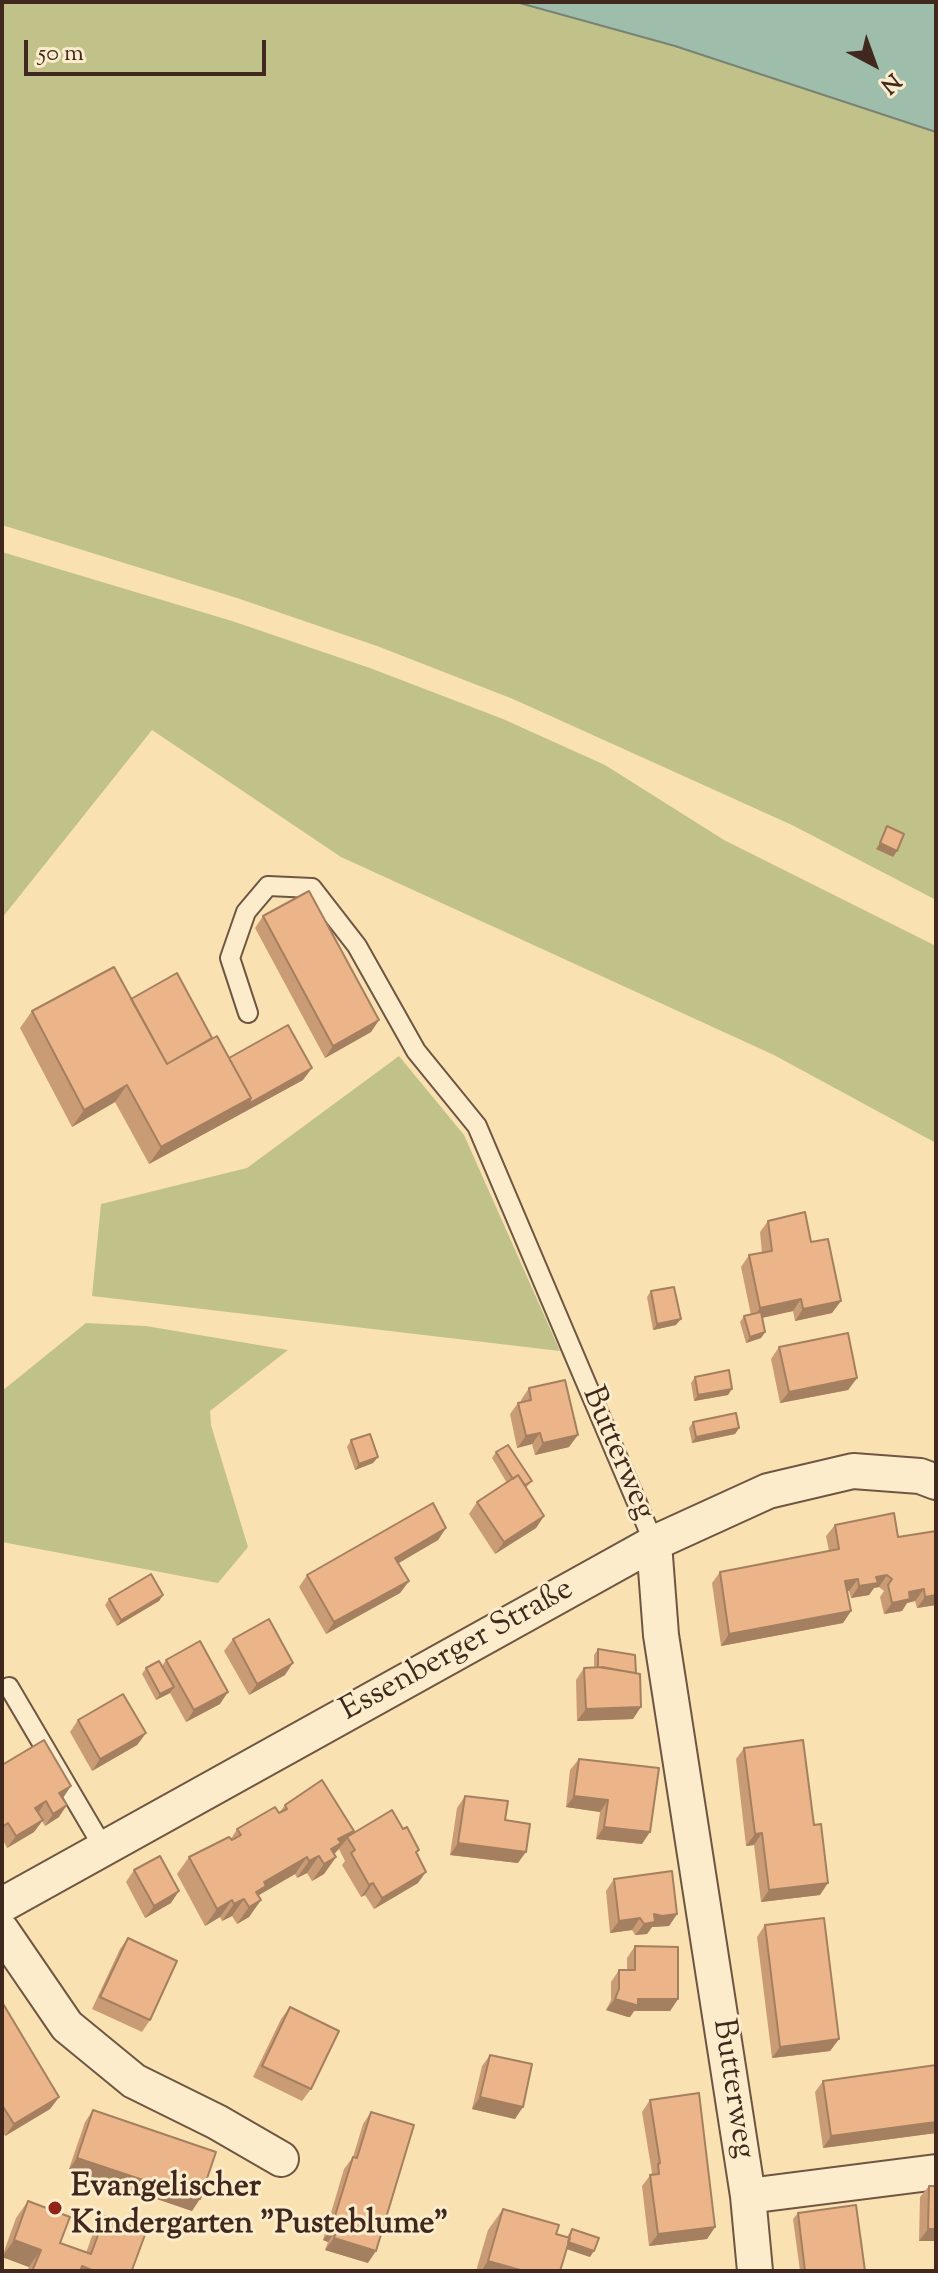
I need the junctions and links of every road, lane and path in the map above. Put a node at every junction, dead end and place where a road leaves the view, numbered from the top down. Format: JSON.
{"nodes":[{"id":1,"x":248,"y":1013,"type":"dead end"},
{"id":2,"x":936,"y":1482,"type":"edge"},
{"id":3,"x":654,"y":1543,"type":"junction"},
{"id":4,"x":9,"y":1687,"type":"dead end"},
{"id":5,"x":103,"y":1847,"type":"junction"},
{"id":6,"x":2,"y":1905,"type":"edge"},
{"id":7,"x":2,"y":1931,"type":"edge"},
{"id":8,"x":281,"y":2159,"type":"dead end"},
{"id":9,"x":936,"y":2172,"type":"edge"},
{"id":10,"x":748,"y":2196,"type":"junction"},
{"id":11,"x":755,"y":2271,"type":"edge"}],
"edges":[{"from":1,"to":3,"type":"lane","name":"Butterweg"},
{"from":2,"to":3,"type":"street","name":"Essenberger Straße"},
{"from":3,"to":5,"type":"street","name":"Essenberger Straße"},
{"from":3,"to":10,"type":"street","name":"Butterweg"},
{"from":4,"to":5,"type":"lane"},
{"from":5,"to":6,"type":"street","name":"Essenberger Straße"},
{"from":7,"to":8,"type":"street"},
{"from":9,"to":10,"type":"street"},
{"from":10,"to":11,"type":"street","name":"Butterweg"}]}
